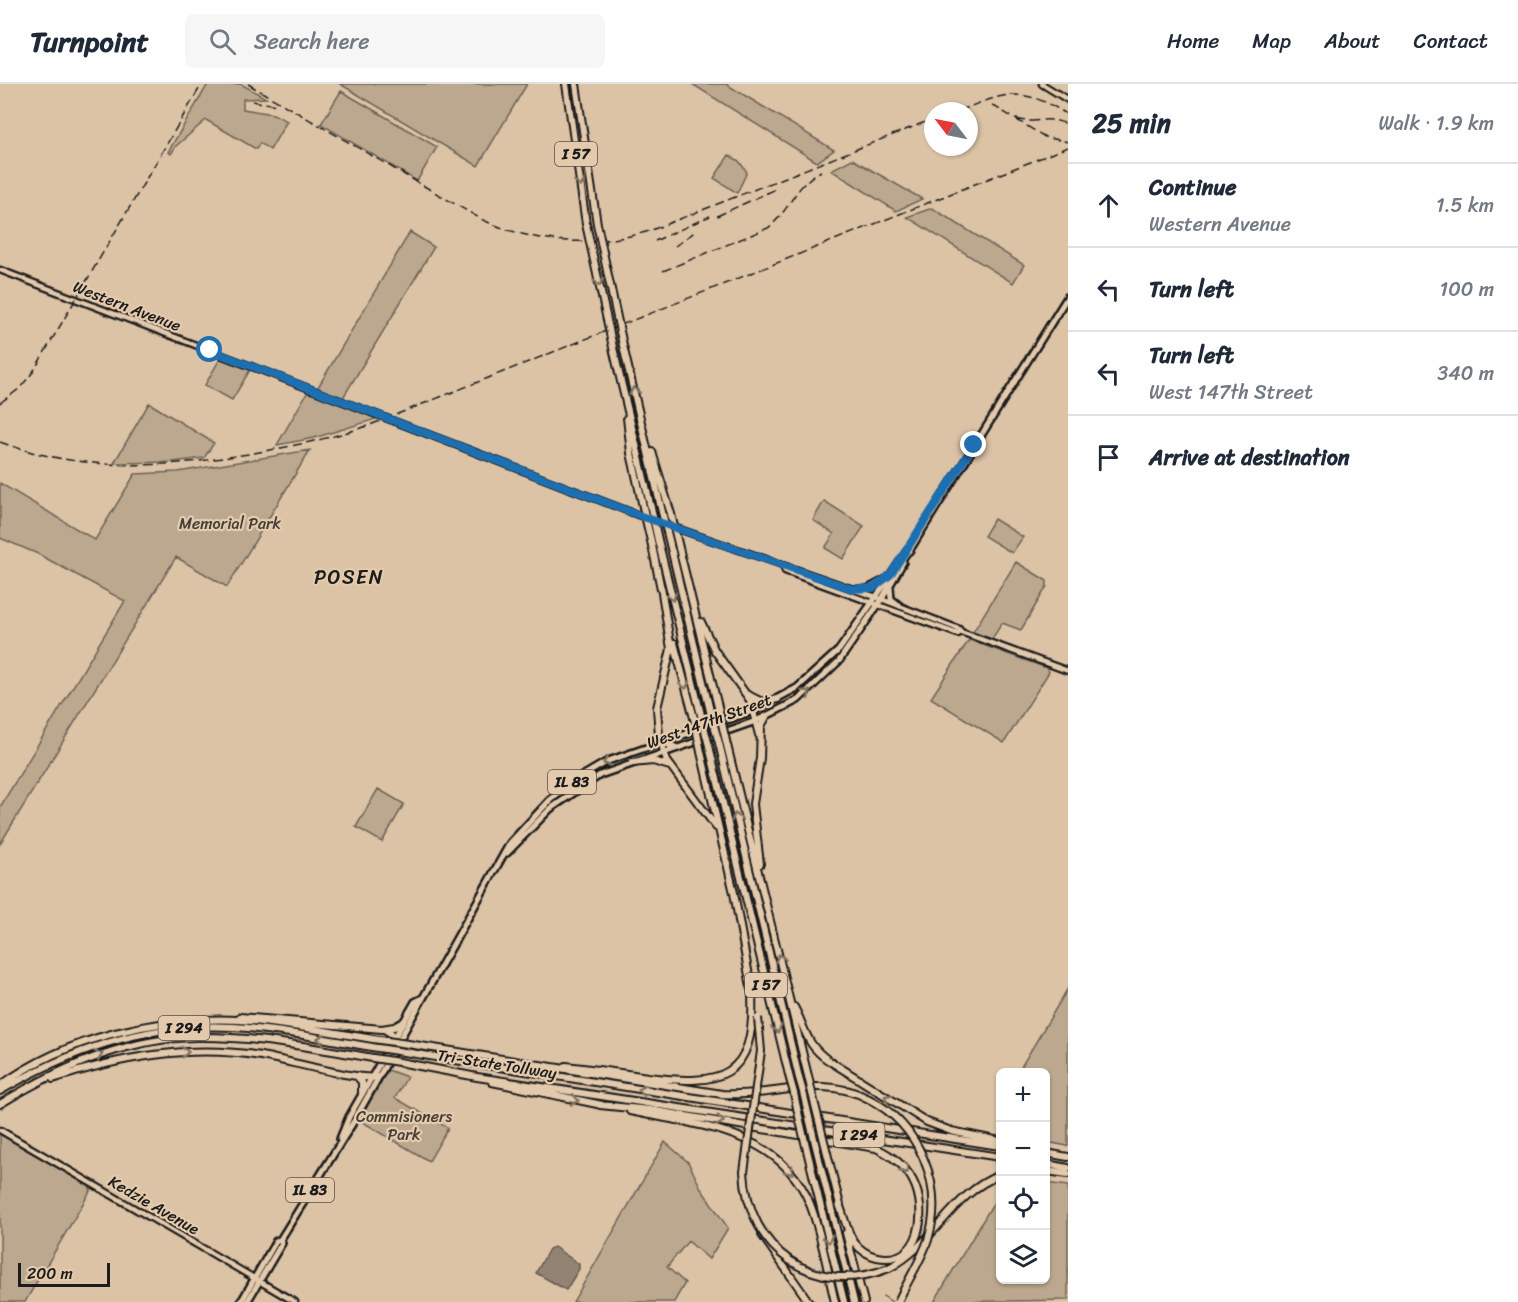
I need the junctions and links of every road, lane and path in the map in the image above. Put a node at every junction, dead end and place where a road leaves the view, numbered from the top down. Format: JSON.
{"nodes":[{"id":1,"x":566,"y":84,"type":"edge"},
{"id":2,"x":576,"y":84,"type":"edge"},
{"id":3,"x":1042,"y":84,"type":"edge"},
{"id":4,"x":1068,"y":100,"type":"edge"},
{"id":5,"x":0,"y":270,"type":"edge"},
{"id":6,"x":1068,"y":296,"type":"edge"},
{"id":7,"x":628,"y":408,"type":"junction"},
{"id":8,"x":644,"y":432,"type":"junction"},
{"id":9,"x":655,"y":540,"type":"junction"},
{"id":10,"x":784,"y":567,"type":"junction"},
{"id":11,"x":892,"y":576,"type":"junction"},
{"id":12,"x":661,"y":587,"type":"junction"},
{"id":13,"x":852,"y":589,"type":"junction"},
{"id":14,"x":879,"y":598,"type":"junction"},
{"id":15,"x":874,"y":604,"type":"junction"},
{"id":16,"x":900,"y":606,"type":"junction"},
{"id":17,"x":695,"y":608,"type":"junction"},
{"id":18,"x":961,"y":632,"type":"junction"},
{"id":19,"x":1068,"y":671,"type":"edge"},
{"id":20,"x":745,"y":694,"type":"junction"},
{"id":21,"x":778,"y":699,"type":"junction"},
{"id":22,"x":753,"y":711,"type":"junction"},
{"id":23,"x":766,"y":717,"type":"junction"},
{"id":24,"x":756,"y":721,"type":"junction"},
{"id":25,"x":661,"y":738,"type":"junction"},
{"id":26,"x":760,"y":741,"type":"junction"},
{"id":27,"x":723,"y":742,"type":"junction"},
{"id":28,"x":651,"y":745,"type":"joint"},
{"id":29,"x":676,"y":748,"type":"junction"},
{"id":30,"x":665,"y":752,"type":"junction"},
{"id":31,"x":632,"y":763,"type":"junction"},
{"id":32,"x":670,"y":766,"type":"junction"},
{"id":33,"x":720,"y":833,"type":"junction"},
{"id":34,"x":506,"y":855,"type":"junction"},
{"id":35,"x":760,"y":869,"type":"junction"},
{"id":36,"x":421,"y":999,"type":"junction"},
{"id":37,"x":789,"y":1000,"type":"junction"},
{"id":38,"x":756,"y":1019,"type":"junction"},
{"id":39,"x":197,"y":1021,"type":"junction"},
{"id":40,"x":404,"y":1022,"type":"junction"},
{"id":41,"x":382,"y":1029,"type":"junction"},
{"id":42,"x":396,"y":1041,"type":"junction"},
{"id":43,"x":505,"y":1060,"type":"junction"},
{"id":44,"x":353,"y":1074,"type":"junction"},
{"id":45,"x":375,"y":1077,"type":"junction"},
{"id":46,"x":477,"y":1077,"type":"junction"},
{"id":47,"x":0,"y":1086,"type":"edge"},
{"id":48,"x":26,"y":1087,"type":"junction"},
{"id":49,"x":0,"y":1091,"type":"edge"},
{"id":50,"x":362,"y":1093,"type":"junction"},
{"id":51,"x":0,"y":1104,"type":"edge"},
{"id":52,"x":600,"y":1105,"type":"junction"},
{"id":53,"x":0,"y":1130,"type":"edge"},
{"id":54,"x":340,"y":1140,"type":"junction"},
{"id":55,"x":996,"y":1140,"type":"edge"},
{"id":56,"x":996,"y":1145,"type":"edge"},
{"id":57,"x":1050,"y":1154,"type":"edge"},
{"id":58,"x":996,"y":1156,"type":"edge"},
{"id":59,"x":1068,"y":1157,"type":"edge"},
{"id":60,"x":1050,"y":1165,"type":"edge"},
{"id":61,"x":1068,"y":1168,"type":"edge"},
{"id":62,"x":1050,"y":1172,"type":"edge"},
{"id":63,"x":1068,"y":1174,"type":"edge"},
{"id":64,"x":998,"y":1176,"type":"edge"},
{"id":65,"x":839,"y":1204,"type":"junction"},
{"id":66,"x":762,"y":1235,"type":"junction"},
{"id":67,"x":257,"y":1280,"type":"junction"},
{"id":68,"x":241,"y":1302,"type":"edge"},
{"id":69,"x":247,"y":1302,"type":"edge"},
{"id":70,"x":295,"y":1302,"type":"edge"},
{"id":71,"x":809,"y":1302,"type":"edge"},
{"id":72,"x":835,"y":1302,"type":"edge"},
{"id":73,"x":844,"y":1302,"type":"edge"},
{"id":74,"x":854,"y":1302,"type":"edge"},
{"id":75,"x":864,"y":1302,"type":"edge"},
{"id":76,"x":898,"y":1302,"type":"edge"}],
"edges":[{"from":1,"to":7,"type":"highway","number":"I 57","one_way":true,"bridge":true},
{"from":8,"to":2,"type":"highway","number":"I 57","one_way":true,"bridge":true},
{"from":3,"to":4,"type":"main road"},
{"from":5,"to":10,"type":"main road","name":"Western Avenue"},
{"from":6,"to":11,"type":"main road","name":"West 147th Street","number":"IL 83"},
{"from":7,"to":9,"type":"highway","number":"I 57","bridge":true},
{"from":7,"to":9,"type":"highway","bridge":true},
{"from":8,"to":17,"type":"highway","bridge":true},
{"from":8,"to":27,"type":"highway","number":"I 57","bridge":true},
{"from":9,"to":12,"type":"highway"},
{"from":9,"to":73,"type":"highway","number":"I 57","one_way":true,"bridge":true},
{"from":10,"to":13,"type":"main road","name":"Western Avenue"},
{"from":10,"to":15,"type":"main road","name":"Western Avenue"},
{"from":11,"to":13,"type":"main road"},
{"from":11,"to":14,"type":"main road","name":"West 147th Street","number":"IL 83"},
{"from":11,"to":16,"type":"main road"},
{"from":12,"to":25,"type":"highway"},
{"from":12,"to":33,"type":"highway","one_way":true,"bridge":true},
{"from":13,"to":14,"type":"main road","name":"Western Avenue"},
{"from":14,"to":15,"type":"main road","name":"West 147th Street","number":"IL 83"},
{"from":14,"to":16,"type":"main road","name":"Western Avenue"},
{"from":15,"to":18,"type":"main road","name":"Western Avenue"},
{"from":15,"to":21,"type":"main road","name":"West 147th Street","number":"IL 83"},
{"from":23,"to":15,"type":"main road","name":"West 147th Street","number":"IL 83","one_way":true},
{"from":16,"to":18,"type":"main road","name":"Western Avenue"},
{"from":17,"to":20,"type":"highway"},
{"from":17,"to":27,"type":"highway","bridge":true},
{"from":18,"to":19,"type":"main road"},
{"from":20,"to":21,"type":"highway"},
{"from":20,"to":22,"type":"highway"},
{"from":21,"to":22,"type":"main road","name":"West 147th Street","number":"IL 83"},
{"from":22,"to":24,"type":"highway"},
{"from":22,"to":25,"type":"main road","name":"West 147th Street","number":"IL 83"},
{"from":23,"to":24,"type":"main road","name":"West 147th Street","number":"IL 83"},
{"from":23,"to":26,"type":"highway"},
{"from":24,"to":26,"type":"highway"},
{"from":24,"to":29,"type":"main road","name":"West 147th Street","number":"IL 83"},
{"from":25,"to":28,"type":"highway"},
{"from":25,"to":29,"type":"highway"},
{"from":25,"to":30,"type":"highway"},
{"from":26,"to":35,"type":"highway"},
{"from":27,"to":35,"type":"highway"},
{"from":74,"to":27,"type":"highway","number":"I 57","one_way":true,"bridge":true},
{"from":28,"to":34,"type":"main road","name":"West 147th Street","number":"IL 83","one_way":true},
{"from":29,"to":30,"type":"main road","name":"West 147th Street","number":"IL 83"},
{"from":30,"to":31,"type":"main road","name":"West 147th Street","number":"IL 83"},
{"from":30,"to":32,"type":"highway"},
{"from":31,"to":32,"type":"highway"},
{"from":31,"to":34,"type":"main road","name":"West 147th Street","number":"IL 83"},
{"from":32,"to":33,"type":"highway"},
{"from":33,"to":38,"type":"highway"},
{"from":34,"to":36,"type":"main road","name":"West 147th Street","number":"IL 83"},
{"from":37,"to":35,"type":"highway","one_way":true},
{"from":36,"to":40,"type":"main road","name":"West 147th Street","number":"IL 83"},
{"from":36,"to":42,"type":"main road","name":"West 147th Street","number":"IL 83"},
{"from":55,"to":37,"type":"highway","one_way":true},
{"from":37,"to":65,"type":"highway","bridge":true},
{"from":38,"to":43,"type":"highway"},
{"from":38,"to":66,"type":"highway","bridge":true},
{"from":39,"to":41,"type":"highway"},
{"from":39,"to":43,"type":"highway","bridge":true},
{"from":39,"to":47,"type":"highway"},
{"from":40,"to":41,"type":"highway"},
{"from":40,"to":42,"type":"main road","name":"West 147th Street","number":"IL 83"},
{"from":41,"to":42,"type":"highway"},
{"from":42,"to":45,"type":"main road","name":"West 147th Street","number":"IL 83"},
{"from":43,"to":76,"type":"highway","bridge":true},
{"from":44,"to":45,"type":"highway"},
{"from":48,"to":44,"type":"highway","one_way":true},
{"from":44,"to":50,"type":"highway"},
{"from":45,"to":50,"type":"main road","name":"West 147th Street","number":"IL 83"},
{"from":45,"to":54,"type":"main road","name":"West 147th Street","number":"IL 83"},
{"from":48,"to":46,"type":"highway","name":"Tri-State Tollway","number":"I 294","one_way":true,"bridge":true},
{"from":46,"to":52,"type":"highway","one_way":true},
{"from":46,"to":58,"type":"highway","name":"Tri-State Tollway","number":"I 294"},
{"from":48,"to":51,"type":"highway","name":"Tri-State Tollway","number":"I 294"},
{"from":56,"to":49,"type":"highway","name":"Tri-State Tollway","number":"I 294","one_way":true,"bridge":true},
{"from":50,"to":54,"type":"main road","name":"West 147th Street","number":"IL 83"},
{"from":52,"to":65,"type":"highway","one_way":true},
{"from":52,"to":72,"type":"highway","one_way":true},
{"from":53,"to":67,"type":"main road","name":"Kedzie Avenue"},
{"from":54,"to":67,"type":"main road","name":"West 147th Street","number":"IL 83"},
{"from":57,"to":59,"type":"highway"},
{"from":60,"to":61,"type":"highway"},
{"from":62,"to":63,"type":"highway"},
{"from":64,"to":66,"type":"highway","bridge":true},
{"from":65,"to":75,"type":"highway"},
{"from":66,"to":71,"type":"highway","bridge":true},
{"from":67,"to":68,"type":"main road","number":"IL 83"},
{"from":67,"to":69,"type":"main road","number":"IL 83"},
{"from":67,"to":70,"type":"main road","name":"Kedzie Avenue"}]}
